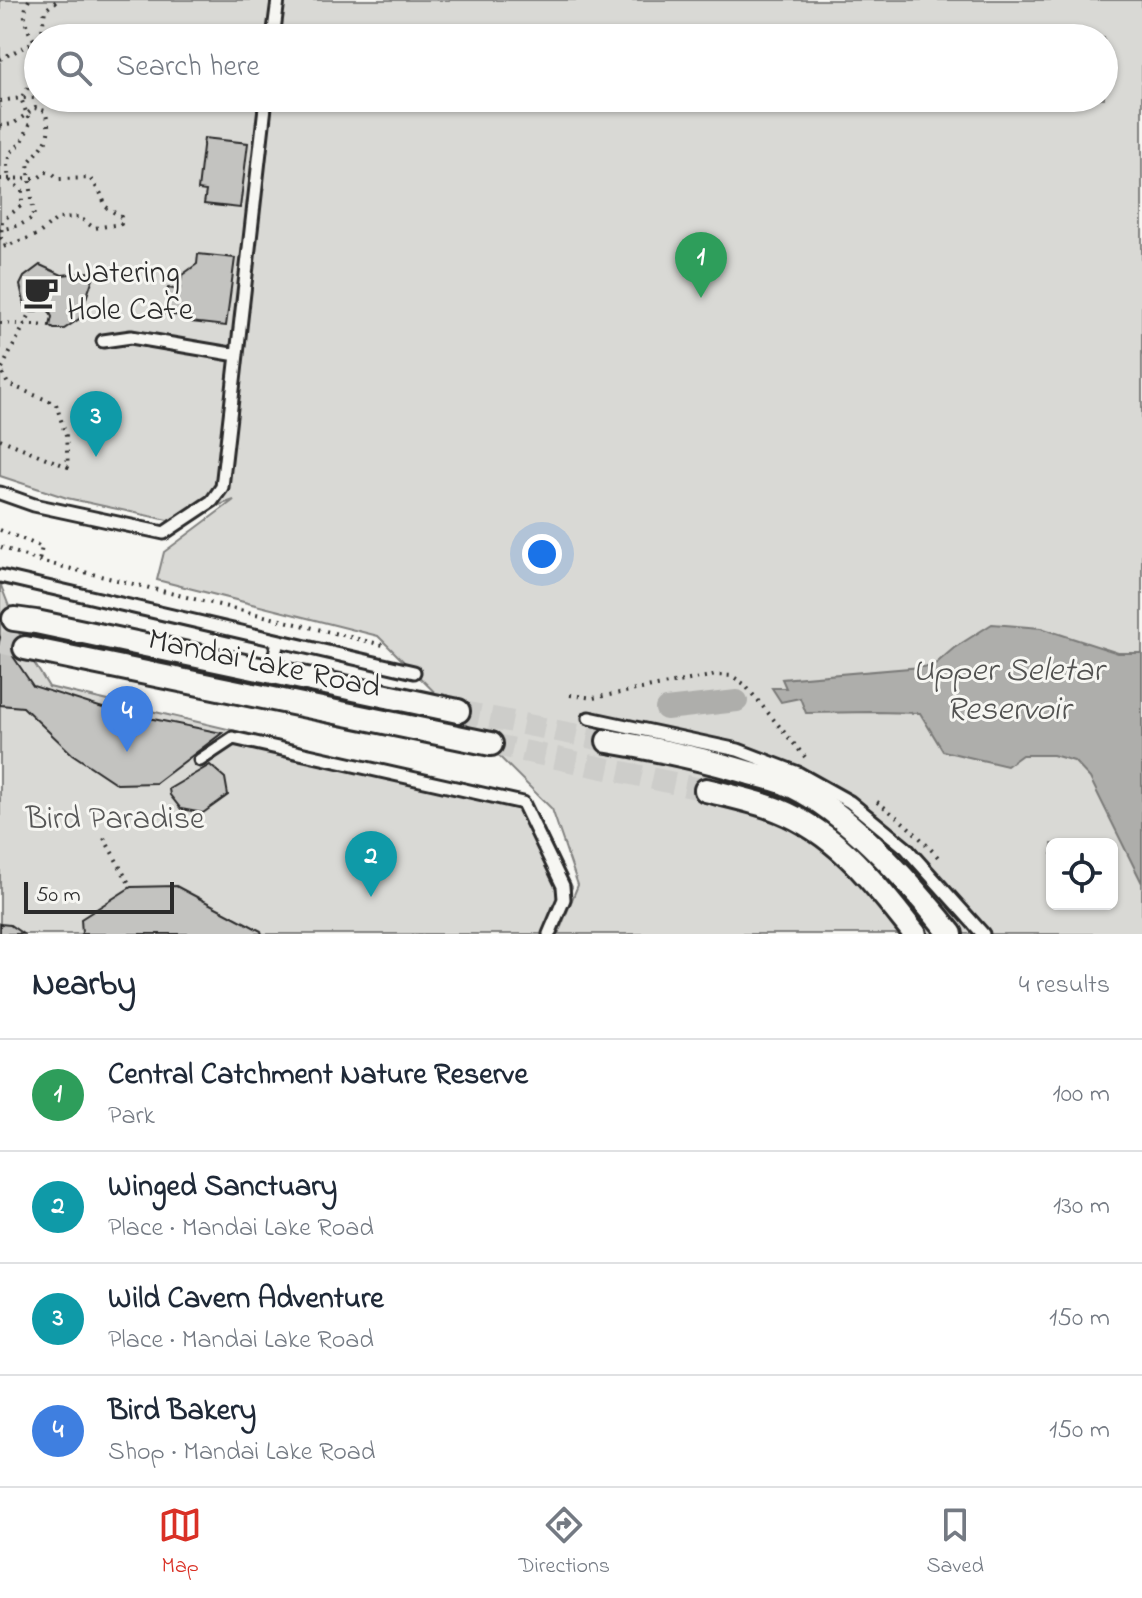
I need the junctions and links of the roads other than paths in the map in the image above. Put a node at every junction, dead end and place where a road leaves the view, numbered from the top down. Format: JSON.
{"nodes":[{"id":1,"x":278,"y":0,"type":"edge"},
{"id":2,"x":275,"y":24,"type":"edge"},
{"id":3,"x":264,"y":112,"type":"edge"},
{"id":4,"x":103,"y":341,"type":"dead end"},
{"id":5,"x":237,"y":355,"type":"junction"},
{"id":6,"x":0,"y":493,"type":"edge"},
{"id":7,"x":0,"y":576,"type":"edge"},
{"id":8,"x":14,"y":619,"type":"dead end"},
{"id":9,"x":278,"y":641,"type":"junction"},
{"id":10,"x":25,"y":648,"type":"tunnel mouth"},
{"id":11,"x":271,"y":672,"type":"junction"},
{"id":12,"x":414,"y":672,"type":"dead end"},
{"id":13,"x":458,"y":711,"type":"tunnel mouth"},
{"id":14,"x":589,"y":718,"type":"dead end"},
{"id":15,"x":608,"y":741,"type":"tunnel mouth"},
{"id":16,"x":491,"y":744,"type":"tunnel mouth"},
{"id":17,"x":200,"y":760,"type":"dead end"},
{"id":18,"x":706,"y":790,"type":"tunnel mouth"},
{"id":19,"x":549,"y":934,"type":"edge"},
{"id":20,"x":915,"y":934,"type":"edge"},
{"id":21,"x":951,"y":934,"type":"edge"},
{"id":22,"x":983,"y":934,"type":"edge"}],
"edges":[{"from":1,"to":2,"type":"lane"},
{"from":3,"to":5,"type":"lane"},
{"from":4,"to":5,"type":"lane"},
{"from":5,"to":6,"type":"lane"},
{"from":7,"to":9,"type":"lane"},
{"from":8,"to":11,"type":"street","name":"Mandai Lake Road"},
{"from":9,"to":11,"type":"lane"},
{"from":9,"to":12,"type":"lane"},
{"from":10,"to":16,"type":"street","name":"Mandai Lake Road"},
{"from":11,"to":13,"type":"street","name":"Mandai Lake Road"},
{"from":14,"to":22,"type":"lane"},
{"from":15,"to":21,"type":"street"},
{"from":17,"to":19,"type":"lane"},
{"from":18,"to":20,"type":"street"}]}
